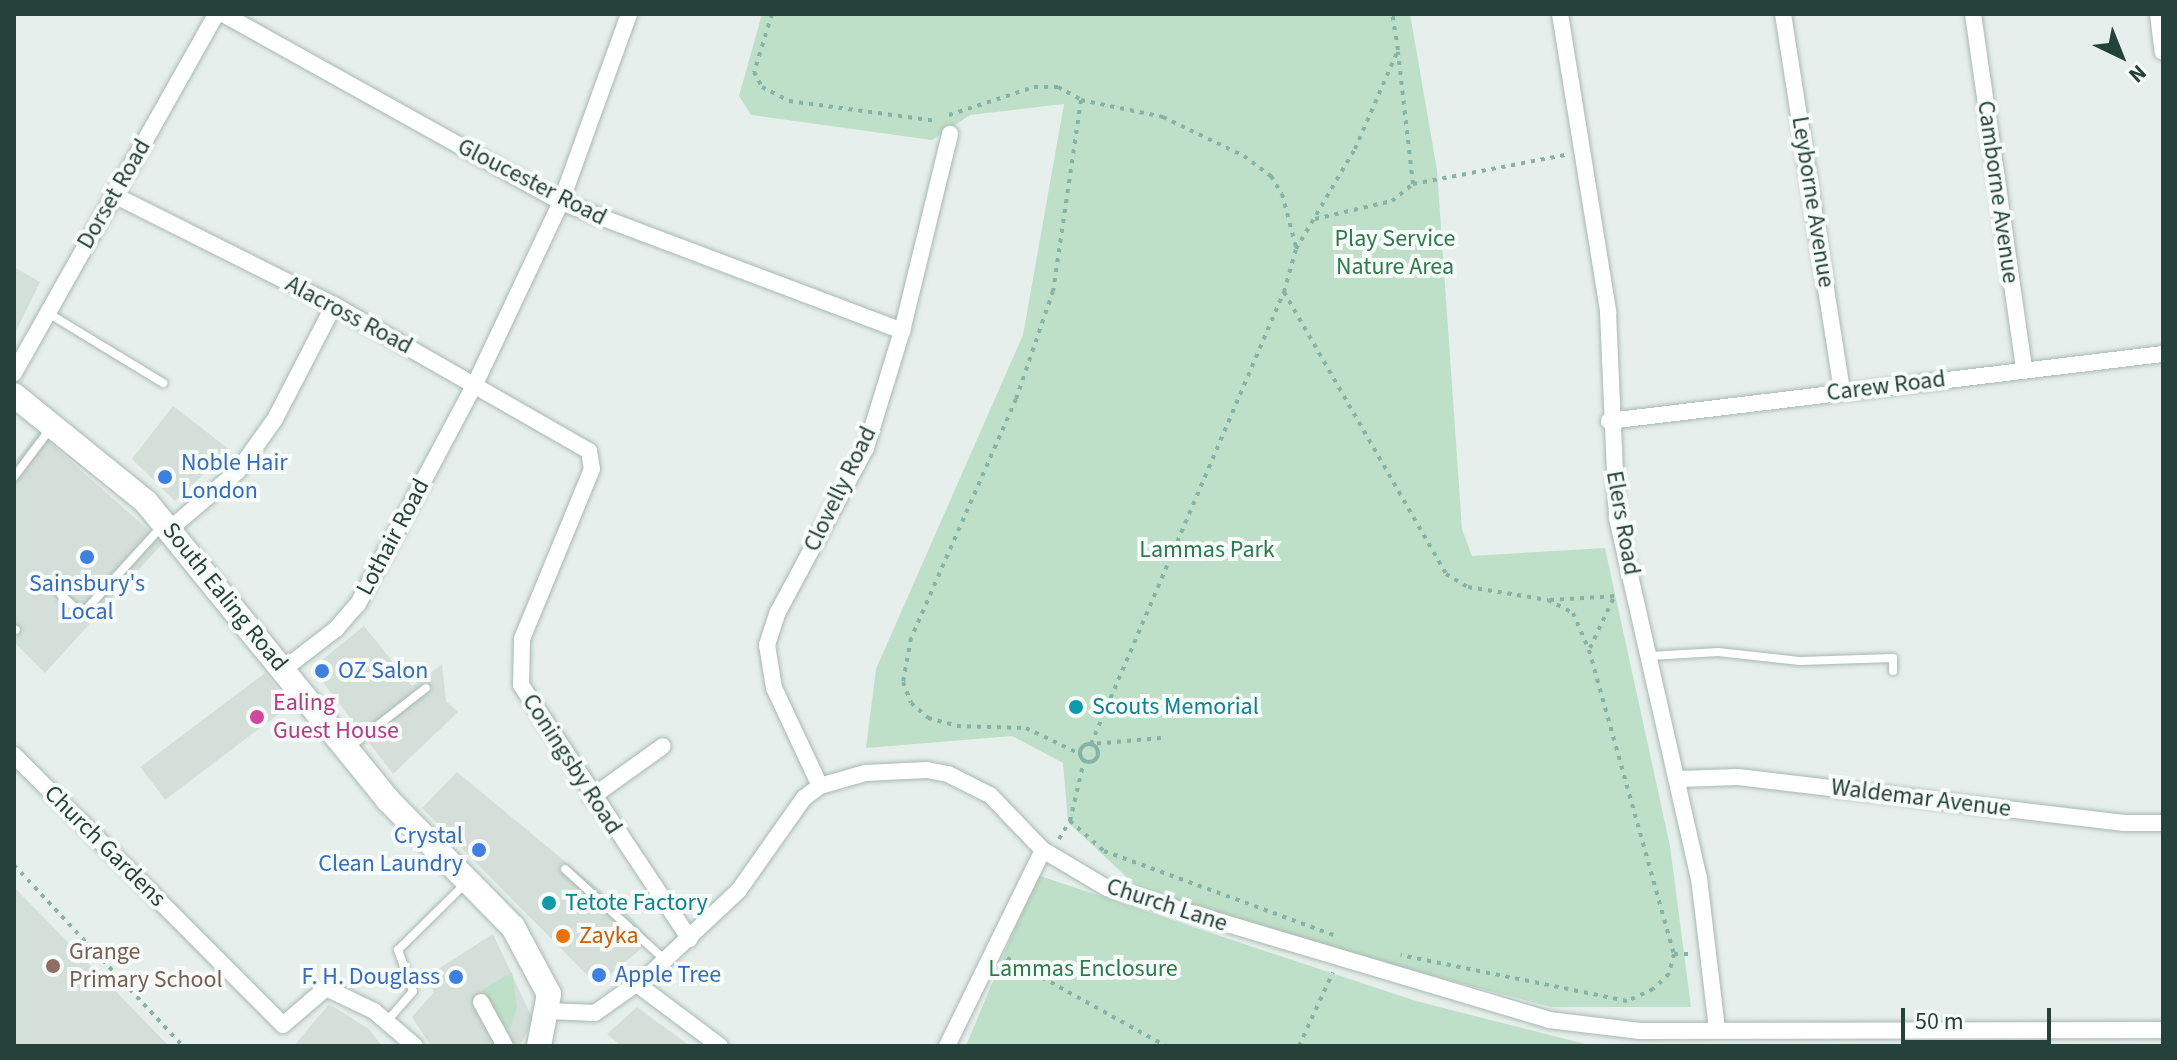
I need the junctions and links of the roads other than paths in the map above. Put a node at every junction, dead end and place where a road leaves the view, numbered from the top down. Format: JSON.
{"nodes":[{"id":1,"x":216,"y":14,"type":"edge"},
{"id":2,"x":223,"y":14,"type":"edge"},
{"id":3,"x":629,"y":14,"type":"edge"},
{"id":4,"x":1560,"y":14,"type":"edge"},
{"id":5,"x":1783,"y":14,"type":"edge"},
{"id":6,"x":1973,"y":14,"type":"edge"},
{"id":7,"x":2158,"y":14,"type":"edge"},
{"id":8,"x":2163,"y":52,"type":"edge"},
{"id":9,"x":950,"y":134,"type":"dead end"},
{"id":10,"x":114,"y":195,"type":"junction"},
{"id":11,"x":561,"y":202,"type":"junction"},
{"id":12,"x":334,"y":305,"type":"junction"},
{"id":13,"x":47,"y":312,"type":"junction"},
{"id":14,"x":902,"y":331,"type":"junction"},
{"id":15,"x":2163,"y":354,"type":"edge"},
{"id":16,"x":2024,"y":370,"type":"junction"},
{"id":17,"x":14,"y":373,"type":"edge"},
{"id":18,"x":163,"y":383,"type":"dead end"},
{"id":19,"x":475,"y":384,"type":"junction"},
{"id":20,"x":1842,"y":390,"type":"junction"},
{"id":21,"x":14,"y":395,"type":"edge"},
{"id":22,"x":1609,"y":421,"type":"junction"},
{"id":23,"x":53,"y":425,"type":"junction"},
{"id":24,"x":581,"y":442,"type":"joint"},
{"id":25,"x":14,"y":477,"type":"edge"},
{"id":26,"x":167,"y":526,"type":"junction"},
{"id":27,"x":61,"y":595,"type":"dead end"},
{"id":28,"x":1650,"y":656,"type":"junction"},
{"id":29,"x":284,"y":669,"type":"junction"},
{"id":30,"x":1893,"y":671,"type":"dead end"},
{"id":31,"x":426,"y":688,"type":"dead end"},
{"id":32,"x":663,"y":746,"type":"dead end"},
{"id":33,"x":346,"y":750,"type":"junction"},
{"id":34,"x":14,"y":755,"type":"edge"},
{"id":35,"x":1679,"y":779,"type":"junction"},
{"id":36,"x":820,"y":786,"type":"junction"},
{"id":37,"x":592,"y":797,"type":"junction"},
{"id":38,"x":2163,"y":823,"type":"edge"},
{"id":39,"x":1046,"y":853,"type":"junction"},
{"id":40,"x":565,"y":869,"type":"dead end"},
{"id":41,"x":469,"y":881,"type":"junction"},
{"id":42,"x":690,"y":939,"type":"junction"},
{"id":43,"x":665,"y":960,"type":"junction"},
{"id":44,"x":637,"y":984,"type":"junction"},
{"id":45,"x":481,"y":1002,"type":"dead end"},
{"id":46,"x":548,"y":1011,"type":"junction"},
{"id":47,"x":388,"y":1020,"type":"junction"},
{"id":48,"x":1661,"y":1029,"type":"junction"},
{"id":49,"x":1717,"y":1029,"type":"junction"},
{"id":50,"x":2163,"y":1030,"type":"edge"},
{"id":51,"x":415,"y":1046,"type":"edge"},
{"id":52,"x":505,"y":1046,"type":"edge"},
{"id":53,"x":539,"y":1046,"type":"edge"},
{"id":54,"x":720,"y":1046,"type":"edge"},
{"id":55,"x":947,"y":1046,"type":"edge"},
{"id":56,"x":1653,"y":1046,"type":"edge"}],
"edges":[{"from":1,"to":10,"type":"street","name":"Dorset Road"},
{"from":2,"to":11,"type":"street","name":"Gloucester Road"},
{"from":3,"to":11,"type":"street","name":"Lothair Road"},
{"from":4,"to":22,"type":"street","name":"Elers Road"},
{"from":5,"to":20,"type":"street","name":"Leyborne Avenue"},
{"from":6,"to":16,"type":"street","name":"Camborne Avenue"},
{"from":7,"to":8,"type":"street"},
{"from":9,"to":14,"type":"street","name":"Clovelly Road"},
{"from":10,"to":12,"type":"street","name":"Alacross Road"},
{"from":10,"to":13,"type":"street","name":"Dorset Road"},
{"from":11,"to":14,"type":"street","name":"Gloucester Road"},
{"from":11,"to":19,"type":"street","name":"Lothair Road"},
{"from":12,"to":19,"type":"street","name":"Alacross Road"},
{"from":12,"to":26,"type":"street"},
{"from":13,"to":17,"type":"street","name":"Dorset Road"},
{"from":13,"to":18,"type":"lane"},
{"from":14,"to":36,"type":"street","name":"Clovelly Road"},
{"from":15,"to":16,"type":"street","name":"Carew Road"},
{"from":16,"to":20,"type":"street","name":"Carew Road"},
{"from":19,"to":24,"type":"street","name":"Alacross Road"},
{"from":19,"to":29,"type":"street","name":"Lothair Road"},
{"from":20,"to":22,"type":"street","name":"Carew Road"},
{"from":21,"to":23,"type":"main road","name":"South Ealing Road"},
{"from":22,"to":28,"type":"street","name":"Elers Road"},
{"from":23,"to":25,"type":"lane"},
{"from":23,"to":26,"type":"main road","name":"South Ealing Road"},
{"from":24,"to":37,"type":"street","name":"Coningsby Road"},
{"from":26,"to":27,"type":"lane"},
{"from":26,"to":29,"type":"main road","name":"South Ealing Road"},
{"from":28,"to":30,"type":"lane"},
{"from":28,"to":35,"type":"street","name":"Elers Road"},
{"from":29,"to":33,"type":"main road","name":"South Ealing Road"},
{"from":31,"to":33,"type":"lane"},
{"from":32,"to":37,"type":"street"},
{"from":33,"to":41,"type":"main road","name":"South Ealing Road"},
{"from":34,"to":47,"type":"street","name":"Church Gardens"},
{"from":35,"to":38,"type":"street","name":"Waldemar Avenue"},
{"from":35,"to":49,"type":"street","name":"Elers Road"},
{"from":36,"to":39,"type":"street","name":"Church Lane"},
{"from":36,"to":42,"type":"street"},
{"from":37,"to":42,"type":"street","name":"Coningsby Road"},
{"from":39,"to":48,"type":"street","name":"Church Lane"},
{"from":39,"to":55,"type":"street"},
{"from":40,"to":43,"type":"lane"},
{"from":41,"to":46,"type":"main road","name":"South Ealing Road"},
{"from":41,"to":47,"type":"lane"},
{"from":42,"to":43,"type":"street"},
{"from":43,"to":44,"type":"street"},
{"from":44,"to":46,"type":"street"},
{"from":44,"to":54,"type":"street"},
{"from":45,"to":52,"type":"street"},
{"from":46,"to":53,"type":"main road"},
{"from":47,"to":51,"type":"street","name":"Church Gardens"},
{"from":48,"to":49,"type":"street","name":"Church Lane"},
{"from":48,"to":56,"type":"street"},
{"from":49,"to":50,"type":"street","name":"Church Lane"}]}
